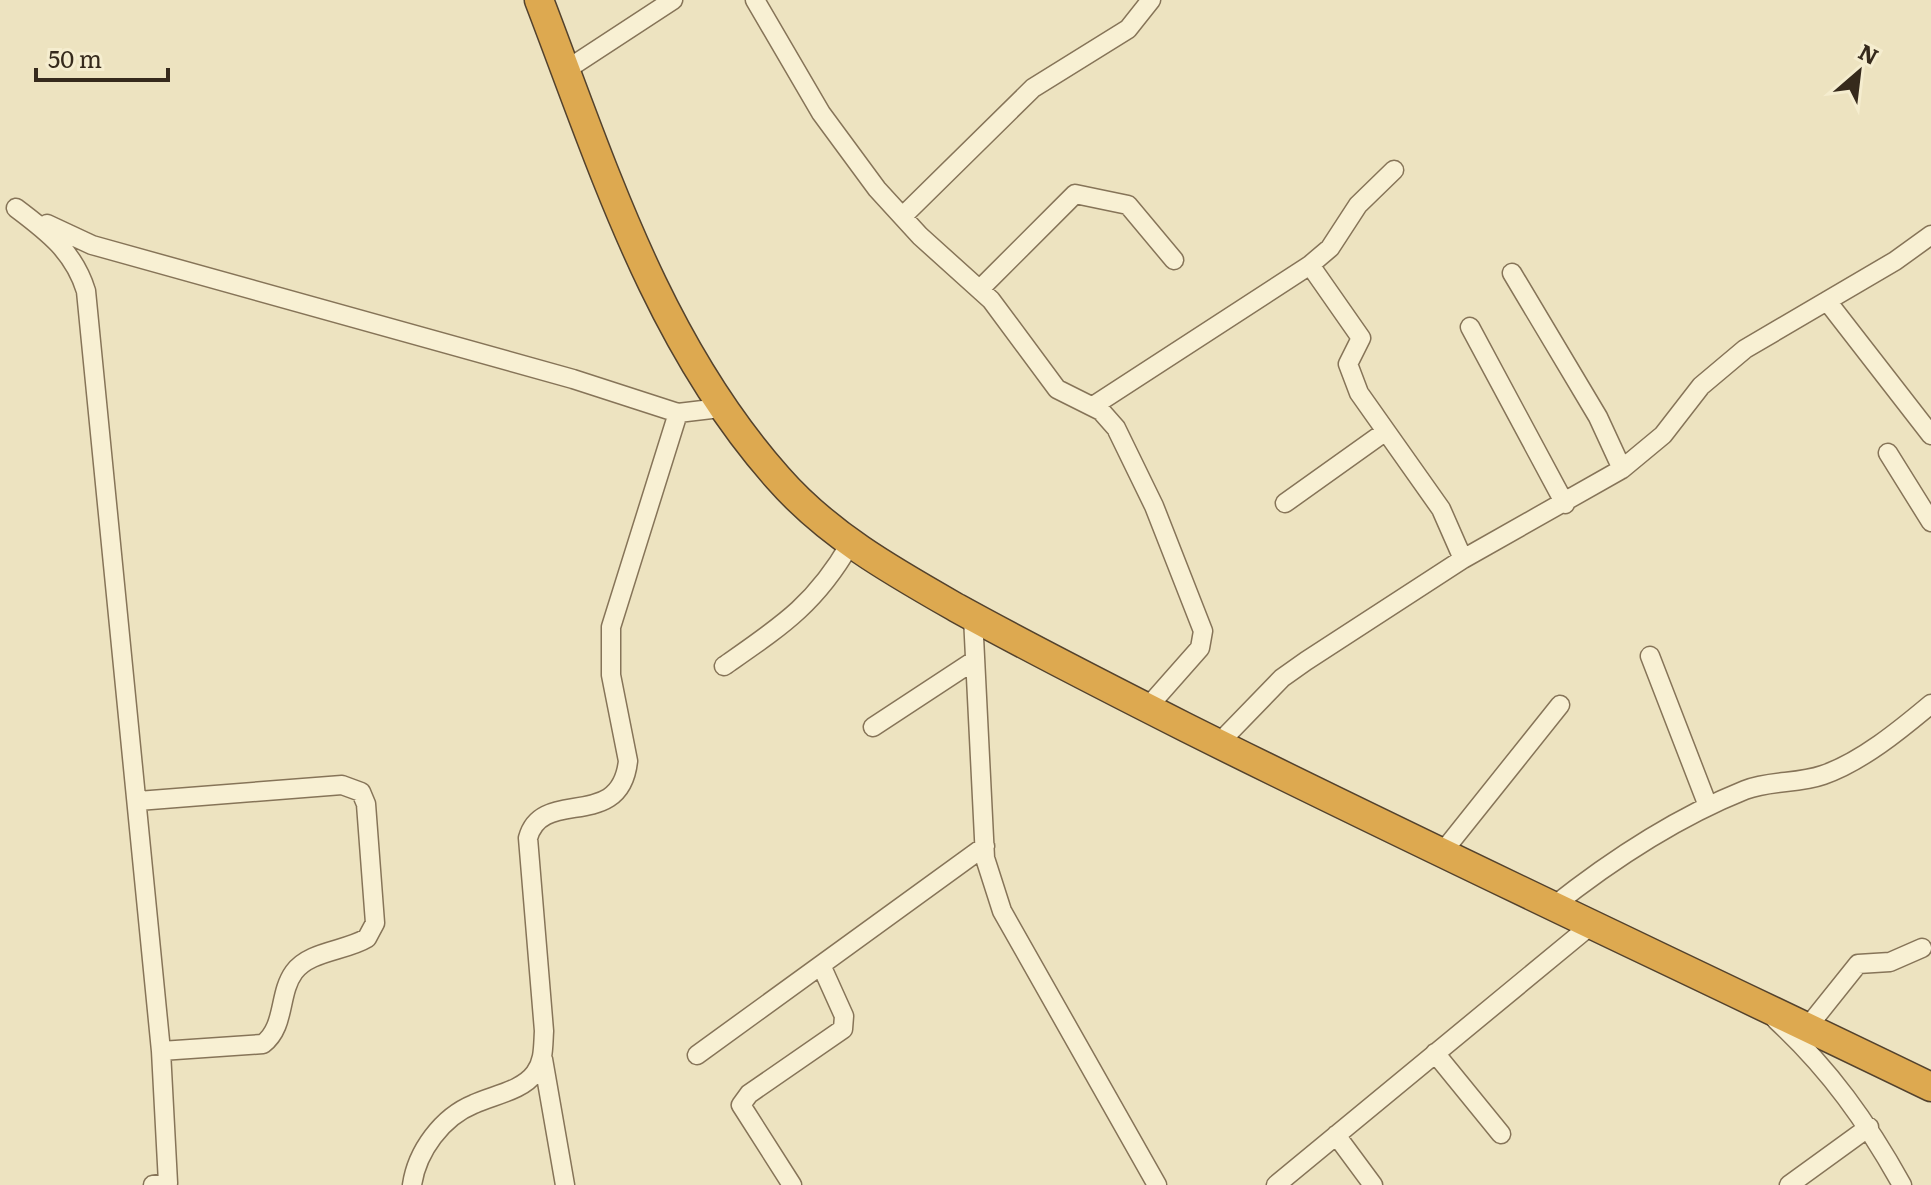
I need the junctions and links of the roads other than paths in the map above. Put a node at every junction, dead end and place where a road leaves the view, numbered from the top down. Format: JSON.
{"nodes":[{"id":1,"x":539,"y":0,"type":"edge"},
{"id":2,"x":673,"y":0,"type":"edge"},
{"id":3,"x":755,"y":0,"type":"edge"},
{"id":4,"x":1151,"y":0,"type":"edge"},
{"id":5,"x":566,"y":70,"type":"junction"},
{"id":6,"x":1394,"y":170,"type":"dead end"},
{"id":7,"x":0,"y":197,"type":"edge"},
{"id":8,"x":16,"y":208,"type":"junction"},
{"id":9,"x":903,"y":216,"type":"junction"},
{"id":10,"x":1931,"y":235,"type":"edge"},
{"id":11,"x":1174,"y":260,"type":"dead end"},
{"id":12,"x":1310,"y":265,"type":"junction"},
{"id":13,"x":1512,"y":273,"type":"dead end"},
{"id":14,"x":980,"y":289,"type":"junction"},
{"id":15,"x":1827,"y":301,"type":"junction"},
{"id":16,"x":1470,"y":327,"type":"dead end"},
{"id":17,"x":1093,"y":406,"type":"junction"},
{"id":18,"x":720,"y":408,"type":"junction"},
{"id":19,"x":678,"y":413,"type":"junction"},
{"id":20,"x":1386,"y":431,"type":"junction"},
{"id":21,"x":1931,"y":435,"type":"edge"},
{"id":22,"x":1888,"y":453,"type":"dead end"},
{"id":23,"x":1622,"y":469,"type":"junction"},
{"id":24,"x":1285,"y":503,"type":"dead end"},
{"id":25,"x":1565,"y":504,"type":"junction"},
{"id":26,"x":1931,"y":522,"type":"edge"},
{"id":27,"x":850,"y":544,"type":"junction"},
{"id":28,"x":1463,"y":559,"type":"junction"},
{"id":29,"x":973,"y":617,"type":"junction"},
{"id":30,"x":1650,"y":656,"type":"dead end"},
{"id":31,"x":975,"y":660,"type":"junction"},
{"id":32,"x":724,"y":666,"type":"dead end"},
{"id":33,"x":1931,"y":704,"type":"edge"},
{"id":34,"x":1560,"y":705,"type":"dead end"},
{"id":35,"x":1147,"y":708,"type":"junction"},
{"id":36,"x":873,"y":727,"type":"dead end"},
{"id":37,"x":1218,"y":744,"type":"junction"},
{"id":38,"x":138,"y":801,"type":"junction"},
{"id":39,"x":1708,"y":806,"type":"junction"},
{"id":40,"x":985,"y":846,"type":"junction"},
{"id":41,"x":1441,"y":854,"type":"junction"},
{"id":42,"x":1551,"y":908,"type":"junction"},
{"id":43,"x":1590,"y":926,"type":"junction"},
{"id":44,"x":1922,"y":948,"type":"dead end"},
{"id":45,"x":821,"y":965,"type":"junction"},
{"id":46,"x":1763,"y":1008,"type":"junction"},
{"id":47,"x":1806,"y":1029,"type":"junction"},
{"id":48,"x":161,"y":1051,"type":"junction"},
{"id":49,"x":1435,"y":1053,"type":"junction"},
{"id":50,"x":697,"y":1055,"type":"dead end"},
{"id":51,"x":543,"y":1059,"type":"junction"},
{"id":52,"x":1931,"y":1087,"type":"edge"},
{"id":53,"x":1869,"y":1127,"type":"junction"},
{"id":54,"x":1501,"y":1134,"type":"dead end"},
{"id":55,"x":1336,"y":1135,"type":"junction"},
{"id":56,"x":153,"y":1185,"type":"edge"},
{"id":57,"x":412,"y":1185,"type":"edge"},
{"id":58,"x":565,"y":1185,"type":"edge"},
{"id":59,"x":792,"y":1185,"type":"edge"},
{"id":60,"x":1157,"y":1185,"type":"edge"},
{"id":61,"x":1276,"y":1185,"type":"edge"},
{"id":62,"x":1373,"y":1185,"type":"edge"},
{"id":63,"x":1789,"y":1185,"type":"edge"},
{"id":64,"x":1902,"y":1185,"type":"edge"}],
"edges":[{"from":1,"to":5,"type":"highway"},
{"from":2,"to":5,"type":"street"},
{"from":3,"to":9,"type":"street"},
{"from":4,"to":9,"type":"street"},
{"from":5,"to":18,"type":"highway"},
{"from":6,"to":12,"type":"street"},
{"from":7,"to":8,"type":"street"},
{"from":8,"to":19,"type":"street"},
{"from":8,"to":38,"type":"street"},
{"from":9,"to":14,"type":"street"},
{"from":10,"to":15,"type":"street"},
{"from":11,"to":14,"type":"street"},
{"from":12,"to":17,"type":"street"},
{"from":12,"to":20,"type":"street"},
{"from":13,"to":23,"type":"street"},
{"from":14,"to":17,"type":"street"},
{"from":15,"to":21,"type":"street"},
{"from":15,"to":23,"type":"street"},
{"from":16,"to":25,"type":"street"},
{"from":17,"to":35,"type":"street"},
{"from":18,"to":19,"type":"street"},
{"from":18,"to":27,"type":"highway"},
{"from":19,"to":51,"type":"street"},
{"from":20,"to":24,"type":"street"},
{"from":20,"to":28,"type":"street"},
{"from":22,"to":26,"type":"street"},
{"from":23,"to":25,"type":"street"},
{"from":25,"to":28,"type":"street"},
{"from":27,"to":29,"type":"highway"},
{"from":27,"to":32,"type":"street"},
{"from":28,"to":37,"type":"street"},
{"from":29,"to":31,"type":"street"},
{"from":29,"to":35,"type":"highway"},
{"from":30,"to":39,"type":"street"},
{"from":31,"to":36,"type":"street"},
{"from":31,"to":40,"type":"street"},
{"from":33,"to":39,"type":"street"},
{"from":34,"to":41,"type":"street"},
{"from":35,"to":37,"type":"highway"},
{"from":37,"to":41,"type":"highway"},
{"from":38,"to":48,"type":"street"},
{"from":38,"to":48,"type":"street"},
{"from":39,"to":42,"type":"street"},
{"from":40,"to":45,"type":"street"},
{"from":40,"to":60,"type":"street"},
{"from":41,"to":42,"type":"highway"},
{"from":42,"to":43,"type":"highway"},
{"from":43,"to":46,"type":"highway"},
{"from":43,"to":49,"type":"street"},
{"from":44,"to":47,"type":"street"},
{"from":45,"to":50,"type":"street"},
{"from":45,"to":59,"type":"street"},
{"from":46,"to":47,"type":"highway"},
{"from":46,"to":53,"type":"street"},
{"from":47,"to":52,"type":"highway"},
{"from":48,"to":56,"type":"street"},
{"from":49,"to":54,"type":"street"},
{"from":49,"to":55,"type":"street"},
{"from":51,"to":57,"type":"street"},
{"from":51,"to":58,"type":"street"},
{"from":53,"to":63,"type":"street"},
{"from":53,"to":64,"type":"street"},
{"from":55,"to":61,"type":"street"},
{"from":55,"to":62,"type":"street"}]}
